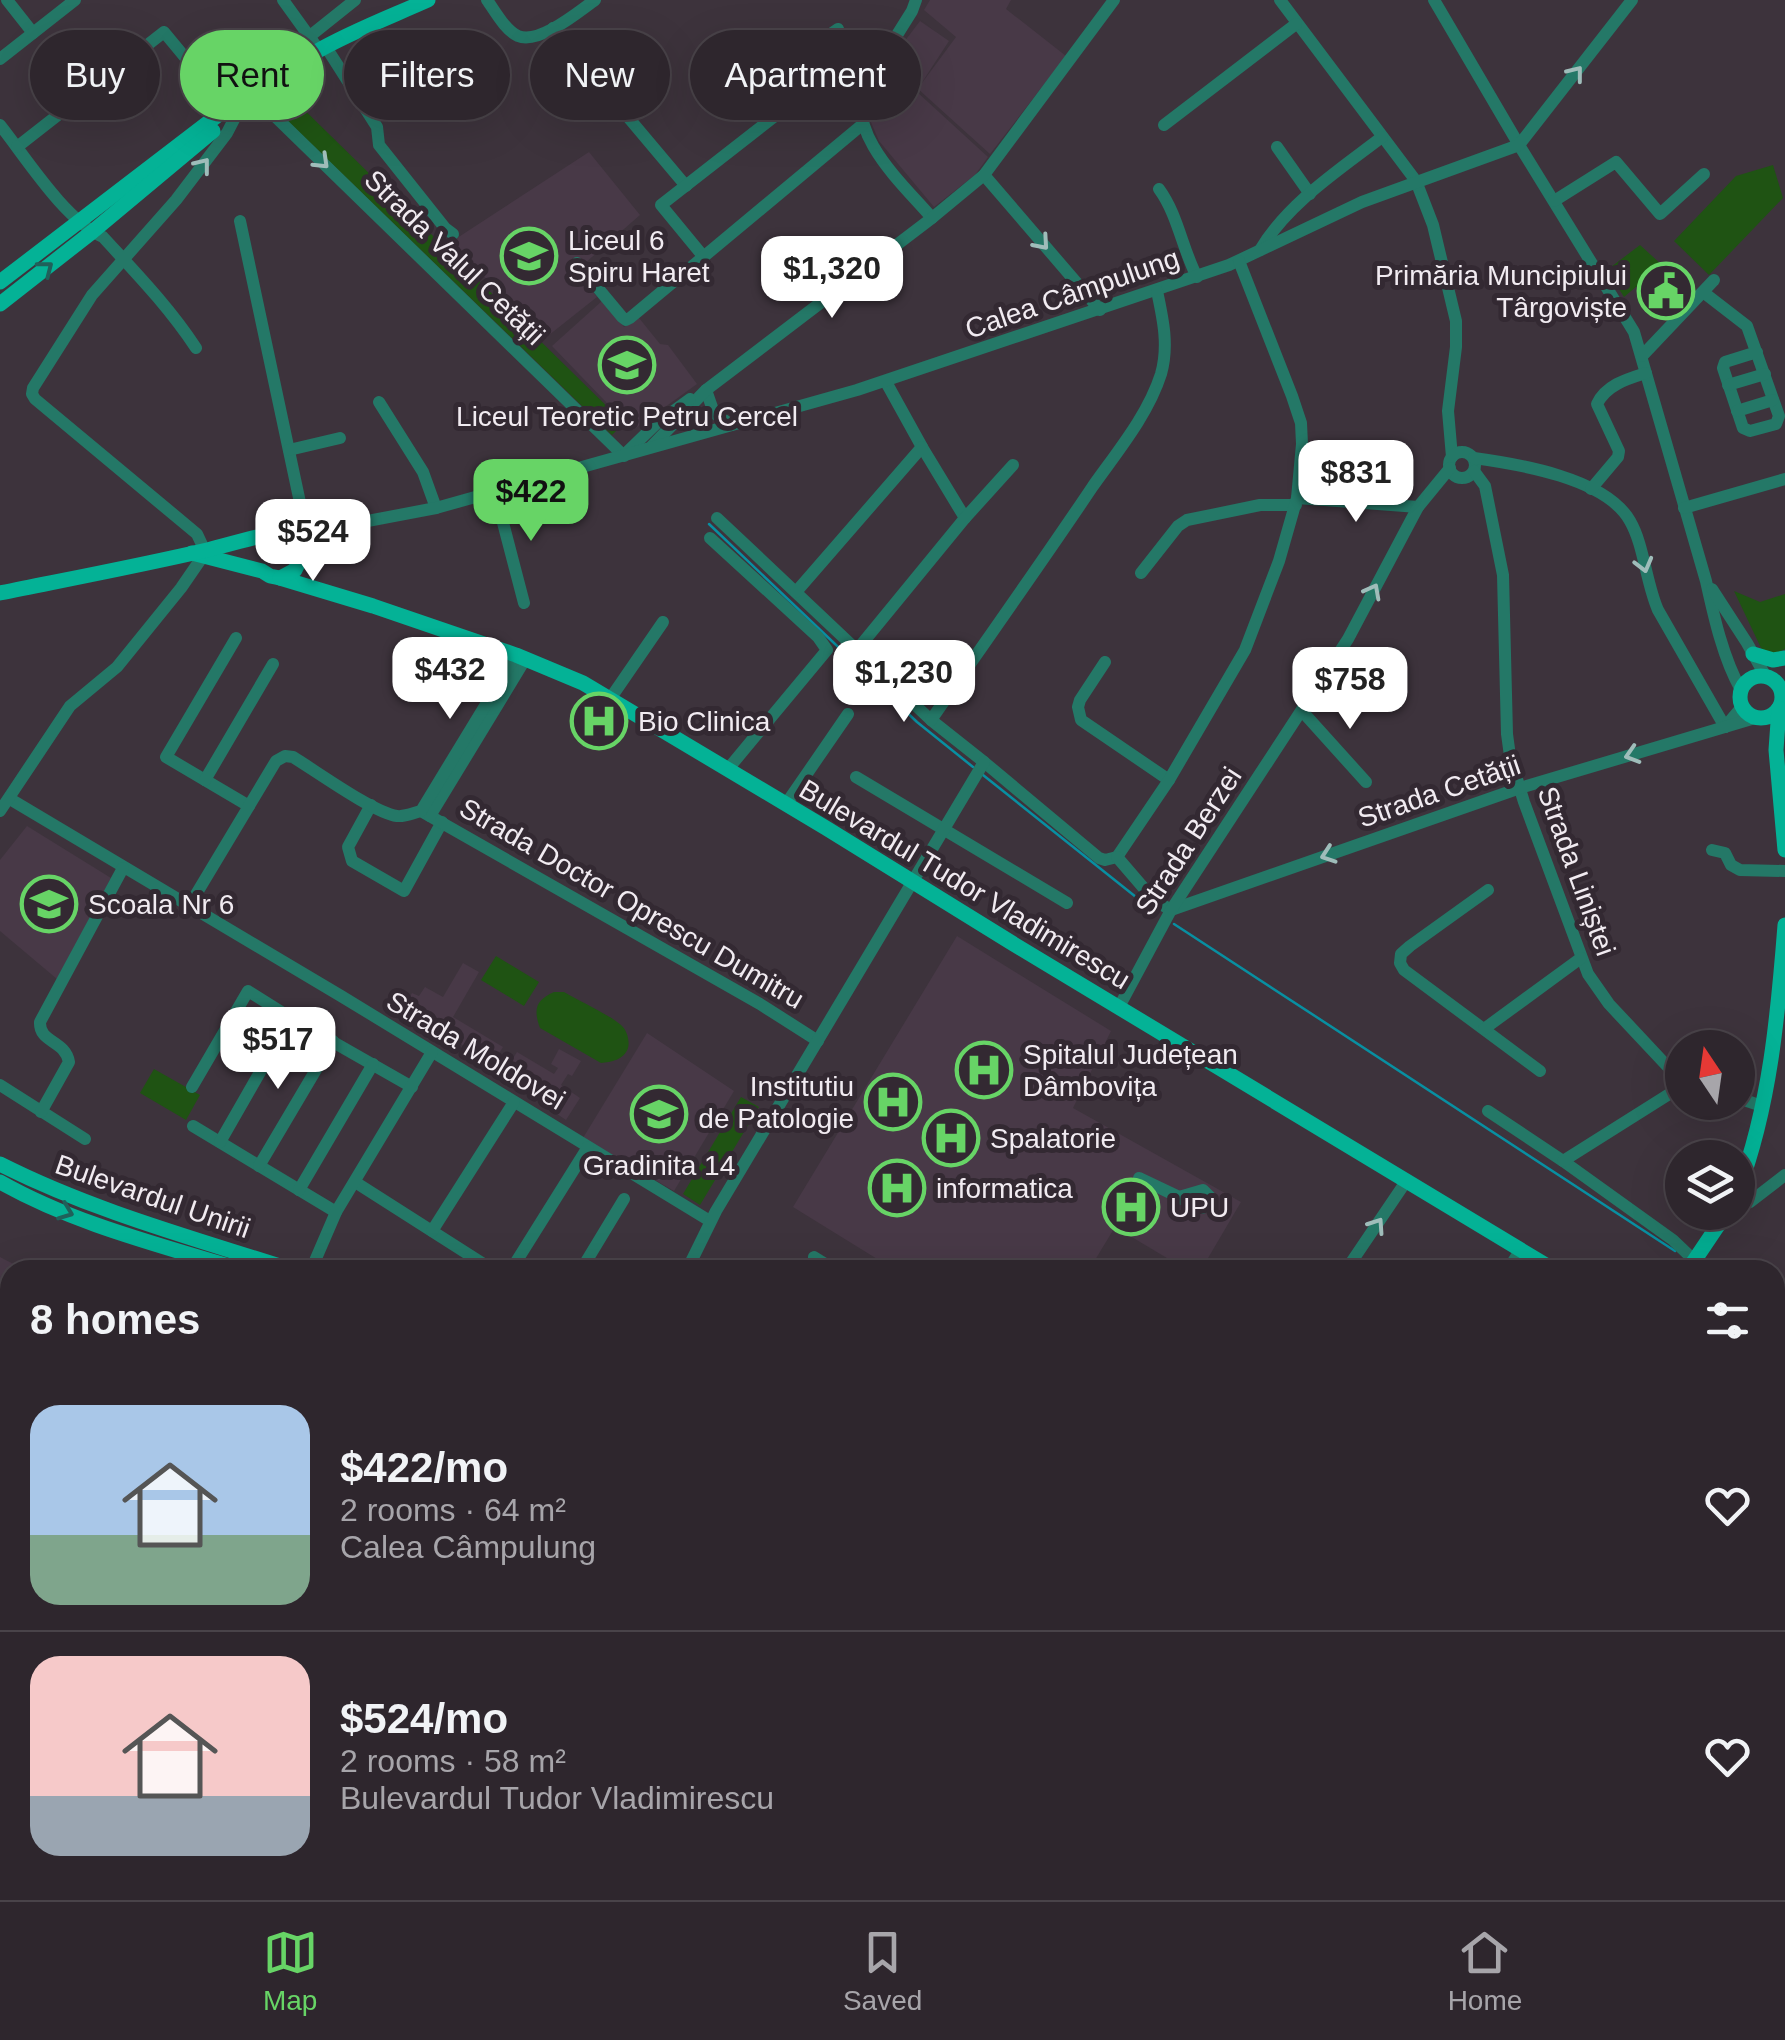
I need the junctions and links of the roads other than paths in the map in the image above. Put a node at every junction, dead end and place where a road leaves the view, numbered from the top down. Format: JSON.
{"nodes":[{"id":1,"x":7,"y":0,"type":"edge"},
{"id":2,"x":75,"y":0,"type":"edge"},
{"id":3,"x":283,"y":0,"type":"edge"},
{"id":4,"x":355,"y":0,"type":"edge"},
{"id":5,"x":428,"y":0,"type":"edge"},
{"id":6,"x":486,"y":0,"type":"edge"},
{"id":7,"x":595,"y":0,"type":"edge"},
{"id":8,"x":916,"y":0,"type":"edge"},
{"id":9,"x":1114,"y":0,"type":"edge"},
{"id":10,"x":1280,"y":0,"type":"edge"},
{"id":11,"x":1434,"y":0,"type":"edge"},
{"id":12,"x":1632,"y":0,"type":"edge"},
{"id":13,"x":1296,"y":24,"type":"junction"},
{"id":14,"x":554,"y":28,"type":"junction"},
{"id":15,"x":30,"y":30,"type":"edge"},
{"id":16,"x":38,"y":30,"type":"edge"},
{"id":17,"x":306,"y":30,"type":"edge"},
{"id":18,"x":900,"y":30,"type":"edge"},
{"id":19,"x":30,"y":36,"type":"edge"},
{"id":20,"x":324,"y":38,"type":"edge"},
{"id":21,"x":324,"y":43,"type":"edge"},
{"id":22,"x":180,"y":50,"type":"edge"},
{"id":23,"x":324,"y":53,"type":"edge"},
{"id":24,"x":0,"y":59,"type":"edge"},
{"id":25,"x":218,"y":120,"type":"edge"},
{"id":26,"x":232,"y":120,"type":"edge"},
{"id":27,"x":279,"y":120,"type":"edge"},
{"id":28,"x":770,"y":120,"type":"edge"},
{"id":29,"x":862,"y":120,"type":"edge"},
{"id":30,"x":0,"y":124,"type":"edge"},
{"id":31,"x":863,"y":124,"type":"junction"},
{"id":32,"x":1164,"y":125,"type":"dead end"},
{"id":33,"x":1382,"y":137,"type":"junction"},
{"id":34,"x":1519,"y":146,"type":"junction"},
{"id":35,"x":18,"y":147,"type":"junction"},
{"id":36,"x":1277,"y":147,"type":"dead end"},
{"id":37,"x":1704,"y":174,"type":"dead end"},
{"id":38,"x":984,"y":175,"type":"junction"},
{"id":39,"x":1416,"y":181,"type":"junction"},
{"id":40,"x":686,"y":186,"type":"junction"},
{"id":41,"x":1159,"y":189,"type":"dead end"},
{"id":42,"x":1310,"y":194,"type":"junction"},
{"id":43,"x":1554,"y":201,"type":"junction"},
{"id":44,"x":932,"y":218,"type":"junction"},
{"id":45,"x":240,"y":220,"type":"dead end"},
{"id":46,"x":85,"y":226,"type":"junction"},
{"id":47,"x":454,"y":234,"type":"dead end"},
{"id":48,"x":1259,"y":252,"type":"junction"},
{"id":49,"x":703,"y":256,"type":"junction"},
{"id":50,"x":124,"y":260,"type":"junction"},
{"id":51,"x":1239,"y":261,"type":"junction"},
{"id":52,"x":576,"y":263,"type":"dead end"},
{"id":53,"x":1197,"y":277,"type":"junction"},
{"id":54,"x":1714,"y":280,"type":"dead end"},
{"id":55,"x":0,"y":282,"type":"edge"},
{"id":56,"x":1157,"y":291,"type":"junction"},
{"id":57,"x":1703,"y":292,"type":"junction"},
{"id":58,"x":0,"y":304,"type":"edge"},
{"id":59,"x":1100,"y":310,"type":"junction"},
{"id":60,"x":196,"y":348,"type":"dead end"},
{"id":61,"x":1758,"y":352,"type":"junction"},
{"id":62,"x":1642,"y":356,"type":"junction"},
{"id":63,"x":1646,"y":373,"type":"junction"},
{"id":64,"x":1765,"y":374,"type":"junction"},
{"id":65,"x":886,"y":382,"type":"junction"},
{"id":66,"x":1728,"y":385,"type":"junction"},
{"id":67,"x":706,"y":390,"type":"junction"},
{"id":68,"x":1774,"y":400,"type":"junction"},
{"id":69,"x":380,"y":402,"type":"dead end"},
{"id":70,"x":1738,"y":411,"type":"junction"},
{"id":71,"x":731,"y":425,"type":"junction"},
{"id":72,"x":1450,"y":428,"type":"junction"},
{"id":73,"x":340,"y":438,"type":"dead end"},
{"id":74,"x":650,"y":448,"type":"junction"},
{"id":75,"x":922,"y":448,"type":"junction"},
{"id":76,"x":289,"y":450,"type":"junction"},
{"id":77,"x":624,"y":456,"type":"junction"},
{"id":78,"x":1473,"y":463,"type":"junction"},
{"id":79,"x":1014,"y":466,"type":"dead end"},
{"id":80,"x":1454,"y":468,"type":"junction"},
{"id":81,"x":1785,"y":478,"type":"edge"},
{"id":82,"x":1591,"y":489,"type":"junction"},
{"id":83,"x":494,"y":492,"type":"junction"},
{"id":84,"x":1297,"y":502,"type":"junction"},
{"id":85,"x":1422,"y":502,"type":"junction"},
{"id":86,"x":436,"y":508,"type":"junction"},
{"id":87,"x":1684,"y":508,"type":"junction"},
{"id":88,"x":717,"y":518,"type":"dead end"},
{"id":89,"x":965,"y":518,"type":"junction"},
{"id":90,"x":273,"y":534,"type":"junction"},
{"id":91,"x":710,"y":538,"type":"dead end"},
{"id":92,"x":307,"y":540,"type":"junction"},
{"id":93,"x":200,"y":553,"type":"junction"},
{"id":94,"x":262,"y":571,"type":"junction"},
{"id":95,"x":1141,"y":573,"type":"dead end"},
{"id":96,"x":280,"y":578,"type":"junction"},
{"id":97,"x":1706,"y":581,"type":"junction"},
{"id":98,"x":326,"y":591,"type":"junction"},
{"id":99,"x":796,"y":592,"type":"junction"},
{"id":100,"x":0,"y":593,"type":"edge"},
{"id":101,"x":524,"y":603,"type":"dead end"},
{"id":102,"x":662,"y":622,"type":"dead end"},
{"id":103,"x":236,"y":638,"type":"dead end"},
{"id":104,"x":856,"y":651,"type":"junction"},
{"id":105,"x":1753,"y":654,"type":"junction"},
{"id":106,"x":521,"y":656,"type":"junction"},
{"id":107,"x":1785,"y":658,"type":"edge"},
{"id":108,"x":1105,"y":662,"type":"dead end"},
{"id":109,"x":273,"y":664,"type":"dead end"},
{"id":110,"x":1785,"y":666,"type":"edge"},
{"id":111,"x":1766,"y":677,"type":"junction"},
{"id":112,"x":1782,"y":697,"type":"edge"},
{"id":113,"x":610,"y":698,"type":"junction"},
{"id":114,"x":1749,"y":708,"type":"junction"},
{"id":115,"x":1302,"y":710,"type":"junction"},
{"id":116,"x":848,"y":714,"type":"dead end"},
{"id":117,"x":930,"y":720,"type":"junction"},
{"id":118,"x":1725,"y":726,"type":"junction"},
{"id":119,"x":1776,"y":750,"type":"junction"},
{"id":120,"x":984,"y":762,"type":"junction"},
{"id":121,"x":728,"y":769,"type":"junction"},
{"id":122,"x":856,"y":777,"type":"dead end"},
{"id":123,"x":206,"y":780,"type":"junction"},
{"id":124,"x":1169,"y":780,"type":"junction"},
{"id":125,"x":1366,"y":782,"type":"dead end"},
{"id":126,"x":1520,"y":788,"type":"junction"},
{"id":127,"x":786,"y":804,"type":"junction"},
{"id":128,"x":5,"y":805,"type":"edge"},
{"id":129,"x":371,"y":805,"type":"junction"},
{"id":130,"x":249,"y":806,"type":"junction"},
{"id":131,"x":431,"y":816,"type":"junction"},
{"id":132,"x":944,"y":828,"type":"junction"},
{"id":133,"x":1712,"y":850,"type":"dead end"},
{"id":134,"x":1785,"y":850,"type":"edge"},
{"id":135,"x":1117,"y":856,"type":"junction"},
{"id":136,"x":123,"y":868,"type":"junction"},
{"id":137,"x":1785,"y":871,"type":"edge"},
{"id":138,"x":912,"y":882,"type":"junction"},
{"id":139,"x":1488,"y":890,"type":"dead end"},
{"id":140,"x":1067,"y":903,"type":"dead end"},
{"id":141,"x":188,"y":906,"type":"junction"},
{"id":142,"x":1171,"y":910,"type":"junction"},
{"id":143,"x":1785,"y":925,"type":"edge"},
{"id":144,"x":1581,"y":958,"type":"junction"},
{"id":145,"x":1118,"y":1008,"type":"junction"},
{"id":146,"x":291,"y":1018,"type":"junction"},
{"id":147,"x":1484,"y":1029,"type":"junction"},
{"id":148,"x":818,"y":1040,"type":"junction"},
{"id":149,"x":333,"y":1041,"type":"junction"},
{"id":150,"x":432,"y":1052,"type":"junction"},
{"id":151,"x":374,"y":1064,"type":"junction"},
{"id":152,"x":1665,"y":1064,"type":"edge"},
{"id":153,"x":1540,"y":1072,"type":"dead end"},
{"id":154,"x":0,"y":1085,"type":"edge"},
{"id":155,"x":412,"y":1086,"type":"junction"},
{"id":156,"x":192,"y":1087,"type":"dead end"},
{"id":157,"x":1665,"y":1097,"type":"edge"},
{"id":158,"x":514,"y":1102,"type":"junction"},
{"id":159,"x":1755,"y":1104,"type":"edge"},
{"id":160,"x":1762,"y":1106,"type":"junction"},
{"id":161,"x":1488,"y":1111,"type":"dead end"},
{"id":162,"x":41,"y":1112,"type":"junction"},
{"id":163,"x":193,"y":1126,"type":"dead end"},
{"id":164,"x":84,"y":1139,"type":"dead end"},
{"id":165,"x":1753,"y":1140,"type":"edge"},
{"id":166,"x":220,"y":1142,"type":"junction"},
{"id":167,"x":588,"y":1147,"type":"junction"},
{"id":168,"x":1564,"y":1161,"type":"junction"},
{"id":169,"x":0,"y":1164,"type":"edge"},
{"id":170,"x":259,"y":1166,"type":"junction"},
{"id":171,"x":1785,"y":1175,"type":"edge"},
{"id":172,"x":1139,"y":1178,"type":"dead end"},
{"id":173,"x":1407,"y":1180,"type":"junction"},
{"id":174,"x":0,"y":1182,"type":"edge"},
{"id":175,"x":356,"y":1182,"type":"junction"},
{"id":176,"x":299,"y":1190,"type":"junction"},
{"id":177,"x":1179,"y":1197,"type":"dead end"},
{"id":178,"x":1755,"y":1198,"type":"edge"},
{"id":179,"x":624,"y":1199,"type":"dead end"},
{"id":180,"x":336,"y":1212,"type":"junction"},
{"id":181,"x":100,"y":1216,"type":"junction"},
{"id":182,"x":710,"y":1221,"type":"junction"},
{"id":183,"x":1715,"y":1230,"type":"edge"},
{"id":184,"x":432,"y":1231,"type":"junction"},
{"id":185,"x":145,"y":1232,"type":"junction"},
{"id":186,"x":1521,"y":1249,"type":"junction"},
{"id":187,"x":814,"y":1258,"type":"dead end"},
{"id":188,"x":216,"y":1260,"type":"edge"},
{"id":189,"x":253,"y":1260,"type":"edge"},
{"id":190,"x":316,"y":1260,"type":"edge"},
{"id":191,"x":477,"y":1260,"type":"edge"},
{"id":192,"x":518,"y":1260,"type":"edge"},
{"id":193,"x":587,"y":1260,"type":"edge"},
{"id":194,"x":692,"y":1260,"type":"edge"},
{"id":195,"x":818,"y":1260,"type":"edge"},
{"id":196,"x":1353,"y":1260,"type":"edge"},
{"id":197,"x":1514,"y":1260,"type":"edge"},
{"id":198,"x":1538,"y":1260,"type":"edge"},
{"id":199,"x":1688,"y":1260,"type":"edge"},
{"id":200,"x":1696,"y":1260,"type":"edge"}],
"edges":[{"from":1,"to":15,"type":"street"},
{"from":2,"to":16,"type":"street"},
{"from":3,"to":17,"type":"street"},
{"from":4,"to":20,"type":"street"},
{"from":5,"to":21,"type":"main road"},
{"from":6,"to":14,"type":"street"},
{"from":7,"to":14,"type":"street"},
{"from":8,"to":18,"type":"street"},
{"from":9,"to":38,"type":"street"},
{"from":10,"to":13,"type":"street"},
{"from":11,"to":34,"type":"street"},
{"from":34,"to":12,"type":"street","one_way":true},
{"from":13,"to":32,"type":"street"},
{"from":13,"to":33,"type":"street"},
{"from":14,"to":40,"type":"street"},
{"from":19,"to":24,"type":"street"},
{"from":22,"to":35,"type":"street"},
{"from":23,"to":47,"type":"street"},
{"from":25,"to":46,"type":"main road"},
{"from":50,"to":26,"type":"street","one_way":true},
{"from":27,"to":77,"type":"street","name":"Strada Valul Cetății","one_way":true},
{"from":28,"to":40,"type":"street"},
{"from":29,"to":31,"type":"street"},
{"from":30,"to":35,"type":"street"},
{"from":31,"to":44,"type":"street"},
{"from":31,"to":49,"type":"street"},
{"from":33,"to":39,"type":"street"},
{"from":33,"to":42,"type":"street","name":"Calea Câmpulung"},
{"from":34,"to":39,"type":"street","name":"Calea Câmpulung"},
{"from":34,"to":43,"type":"street"},
{"from":35,"to":46,"type":"street"},
{"from":36,"to":42,"type":"street"},
{"from":37,"to":43,"type":"street"},
{"from":38,"to":44,"type":"street"},
{"from":38,"to":59,"type":"street","one_way":true},
{"from":39,"to":48,"type":"street","name":"Calea Câmpulung"},
{"from":39,"to":72,"type":"street"},
{"from":40,"to":49,"type":"street"},
{"from":41,"to":53,"type":"street"},
{"from":42,"to":48,"type":"street","name":"Calea Câmpulung"},
{"from":43,"to":62,"type":"street"},
{"from":44,"to":67,"type":"street"},
{"from":45,"to":76,"type":"street"},
{"from":46,"to":50,"type":"street"},
{"from":46,"to":55,"type":"main road"},
{"from":58,"to":46,"type":"main road","one_way":true},
{"from":48,"to":51,"type":"street","name":"Calea Câmpulung"},
{"from":49,"to":52,"type":"street"},
{"from":50,"to":60,"type":"street"},
{"from":50,"to":93,"type":"street"},
{"from":51,"to":53,"type":"street","name":"Calea Câmpulung"},
{"from":51,"to":84,"type":"street"},
{"from":53,"to":56,"type":"street","name":"Calea Câmpulung"},
{"from":54,"to":57,"type":"street"},
{"from":56,"to":59,"type":"street","name":"Calea Câmpulung"},
{"from":56,"to":117,"type":"street"},
{"from":57,"to":61,"type":"street"},
{"from":57,"to":62,"type":"street"},
{"from":59,"to":65,"type":"street","name":"Calea Câmpulung"},
{"from":61,"to":64,"type":"street"},
{"from":61,"to":66,"type":"street"},
{"from":62,"to":63,"type":"street"},
{"from":63,"to":82,"type":"street"},
{"from":63,"to":87,"type":"street"},
{"from":64,"to":66,"type":"street"},
{"from":64,"to":68,"type":"street"},
{"from":65,"to":71,"type":"street","name":"Calea Câmpulung"},
{"from":65,"to":75,"type":"street"},
{"from":66,"to":70,"type":"street"},
{"from":67,"to":71,"type":"street"},
{"from":67,"to":74,"type":"street"},
{"from":67,"to":77,"type":"street"},
{"from":68,"to":70,"type":"street"},
{"from":68,"to":70,"type":"street"},
{"from":69,"to":86,"type":"street"},
{"from":71,"to":74,"type":"street","name":"Calea Câmpulung"},
{"from":72,"to":78,"type":"street"},
{"from":72,"to":80,"type":"street"},
{"from":73,"to":76,"type":"street"},
{"from":74,"to":77,"type":"street","name":"Calea Câmpulung"},
{"from":75,"to":89,"type":"street"},
{"from":75,"to":99,"type":"street"},
{"from":76,"to":92,"type":"street"},
{"from":77,"to":83,"type":"street","name":"Calea Câmpulung"},
{"from":78,"to":80,"type":"street"},
{"from":78,"to":80,"type":"street"},
{"from":78,"to":82,"type":"street"},
{"from":78,"to":126,"type":"street","name":"Strada Liniștei"},
{"from":79,"to":89,"type":"street"},
{"from":80,"to":85,"type":"street","name":"Strada Berzei"},
{"from":81,"to":87,"type":"street"},
{"from":82,"to":118,"type":"street","one_way":true},
{"from":83,"to":86,"type":"street","name":"Calea Câmpulung"},
{"from":83,"to":101,"type":"street"},
{"from":84,"to":85,"type":"street"},
{"from":84,"to":95,"type":"street"},
{"from":84,"to":124,"type":"street"},
{"from":115,"to":85,"type":"street","name":"Strada Berzei","one_way":true},
{"from":86,"to":92,"type":"street","name":"Calea Câmpulung"},
{"from":87,"to":97,"type":"street"},
{"from":88,"to":99,"type":"street"},
{"from":89,"to":104,"type":"street"},
{"from":90,"to":92,"type":"main road"},
{"from":90,"to":93,"type":"main road"},
{"from":90,"to":94,"type":"main road"},
{"from":91,"to":121,"type":"street"},
{"from":92,"to":96,"type":"main road"},
{"from":92,"to":98,"type":"main road"},
{"from":93,"to":94,"type":"main road"},
{"from":93,"to":100,"type":"main road"},
{"from":93,"to":128,"type":"street"},
{"from":94,"to":96,"type":"main road"},
{"from":96,"to":98,"type":"main road","name":"Bulevardul Tudor Vladimirescu"},
{"from":97,"to":105,"type":"street"},
{"from":97,"to":114,"type":"street"},
{"from":98,"to":106,"type":"main road","name":"Bulevardul Tudor Vladimirescu"},
{"from":99,"to":104,"type":"street"},
{"from":102,"to":113,"type":"street"},
{"from":103,"to":123,"type":"street"},
{"from":104,"to":117,"type":"street"},
{"from":105,"to":107,"type":"main road"},
{"from":105,"to":111,"type":"street"},
{"from":106,"to":113,"type":"main road","name":"Bulevardul Tudor Vladimirescu"},
{"from":106,"to":131,"type":"street"},
{"from":108,"to":124,"type":"street"},
{"from":109,"to":123,"type":"street"},
{"from":110,"to":111,"type":"main road"},
{"from":111,"to":112,"type":"main road"},
{"from":111,"to":114,"type":"main road"},
{"from":112,"to":114,"type":"main road"},
{"from":112,"to":119,"type":"main road"},
{"from":113,"to":121,"type":"main road","name":"Bulevardul Tudor Vladimirescu"},
{"from":114,"to":118,"type":"street"},
{"from":114,"to":119,"type":"main road"},
{"from":115,"to":125,"type":"street"},
{"from":115,"to":142,"type":"street","name":"Strada Berzei"},
{"from":116,"to":127,"type":"street"},
{"from":117,"to":120,"type":"street"},
{"from":118,"to":126,"type":"street","name":"Strada Cetății","one_way":true},
{"from":119,"to":134,"type":"main road"},
{"from":120,"to":132,"type":"street"},
{"from":120,"to":135,"type":"street"},
{"from":121,"to":127,"type":"main road","name":"Bulevardul Tudor Vladimirescu"},
{"from":122,"to":132,"type":"street"},
{"from":123,"to":130,"type":"street"},
{"from":124,"to":135,"type":"street"},
{"from":126,"to":142,"type":"street","name":"Strada Cetății","one_way":true},
{"from":126,"to":144,"type":"street","name":"Strada Liniștei"},
{"from":127,"to":138,"type":"main road","name":"Bulevardul Tudor Vladimirescu"},
{"from":128,"to":136,"type":"street","name":"Strada Moldovei"},
{"from":129,"to":130,"type":"street"},
{"from":129,"to":131,"type":"street"},
{"from":129,"to":131,"type":"street"},
{"from":130,"to":141,"type":"street"},
{"from":131,"to":148,"type":"street","name":"Strada Doctor Oprescu Dumitru"},
{"from":132,"to":138,"type":"street"},
{"from":132,"to":140,"type":"street"},
{"from":133,"to":137,"type":"street"},
{"from":135,"to":142,"type":"street"},
{"from":136,"to":141,"type":"street","name":"Strada Moldovei"},
{"from":136,"to":162,"type":"street"},
{"from":138,"to":145,"type":"main road","name":"Bulevardul Tudor Vladimirescu"},
{"from":138,"to":148,"type":"street"},
{"from":139,"to":147,"type":"street"},
{"from":141,"to":150,"type":"street","name":"Strada Moldovei"},
{"from":142,"to":145,"type":"street","name":"Strada Berzei"},
{"from":143,"to":160,"type":"main road"},
{"from":144,"to":147,"type":"street"},
{"from":144,"to":152,"type":"street","name":"Strada Liniștei"},
{"from":145,"to":173,"type":"main road","name":"Bulevardul Tudor Vladimirescu"},
{"from":146,"to":149,"type":"street"},
{"from":146,"to":156,"type":"street"},
{"from":146,"to":166,"type":"street"},
{"from":147,"to":153,"type":"street"},
{"from":148,"to":182,"type":"street"},
{"from":149,"to":151,"type":"street"},
{"from":149,"to":170,"type":"street"},
{"from":150,"to":155,"type":"street"},
{"from":150,"to":158,"type":"street","name":"Strada Moldovei"},
{"from":151,"to":155,"type":"street"},
{"from":151,"to":176,"type":"street"},
{"from":154,"to":162,"type":"street"},
{"from":155,"to":175,"type":"street"},
{"from":157,"to":168,"type":"street"},
{"from":158,"to":167,"type":"street","name":"Strada Moldovei"},
{"from":158,"to":184,"type":"street"},
{"from":159,"to":160,"type":"street"},
{"from":160,"to":165,"type":"main road"},
{"from":161,"to":168,"type":"street"},
{"from":162,"to":164,"type":"street"},
{"from":163,"to":166,"type":"street"},
{"from":166,"to":170,"type":"street"},
{"from":167,"to":182,"type":"street","name":"Strada Moldovei"},
{"from":167,"to":192,"type":"street"},
{"from":168,"to":199,"type":"street"},
{"from":169,"to":181,"type":"main road","name":"Bulevardul Unirii"},
{"from":170,"to":176,"type":"street"},
{"from":171,"to":178,"type":"street"},
{"from":172,"to":177,"type":"street"},
{"from":173,"to":186,"type":"main road","name":"Bulevardul Tudor Vladimirescu"},
{"from":196,"to":173,"type":"street","one_way":true},
{"from":174,"to":181,"type":"main road","name":"Bulevardul Unirii","one_way":true},
{"from":175,"to":180,"type":"street"},
{"from":175,"to":184,"type":"street"},
{"from":176,"to":180,"type":"street"},
{"from":179,"to":193,"type":"street"},
{"from":180,"to":190,"type":"street"},
{"from":181,"to":185,"type":"main road","name":"Bulevardul Unirii"},
{"from":182,"to":194,"type":"street"},
{"from":183,"to":200,"type":"main road"},
{"from":184,"to":191,"type":"street"},
{"from":185,"to":188,"type":"main road","name":"Bulevardul Unirii"},
{"from":185,"to":189,"type":"main road","name":"Bulevardul Unirii"},
{"from":186,"to":197,"type":"street"},
{"from":186,"to":198,"type":"main road","name":"Bulevardul Tudor Vladimirescu"},
{"from":187,"to":195,"type":"street"}]}
